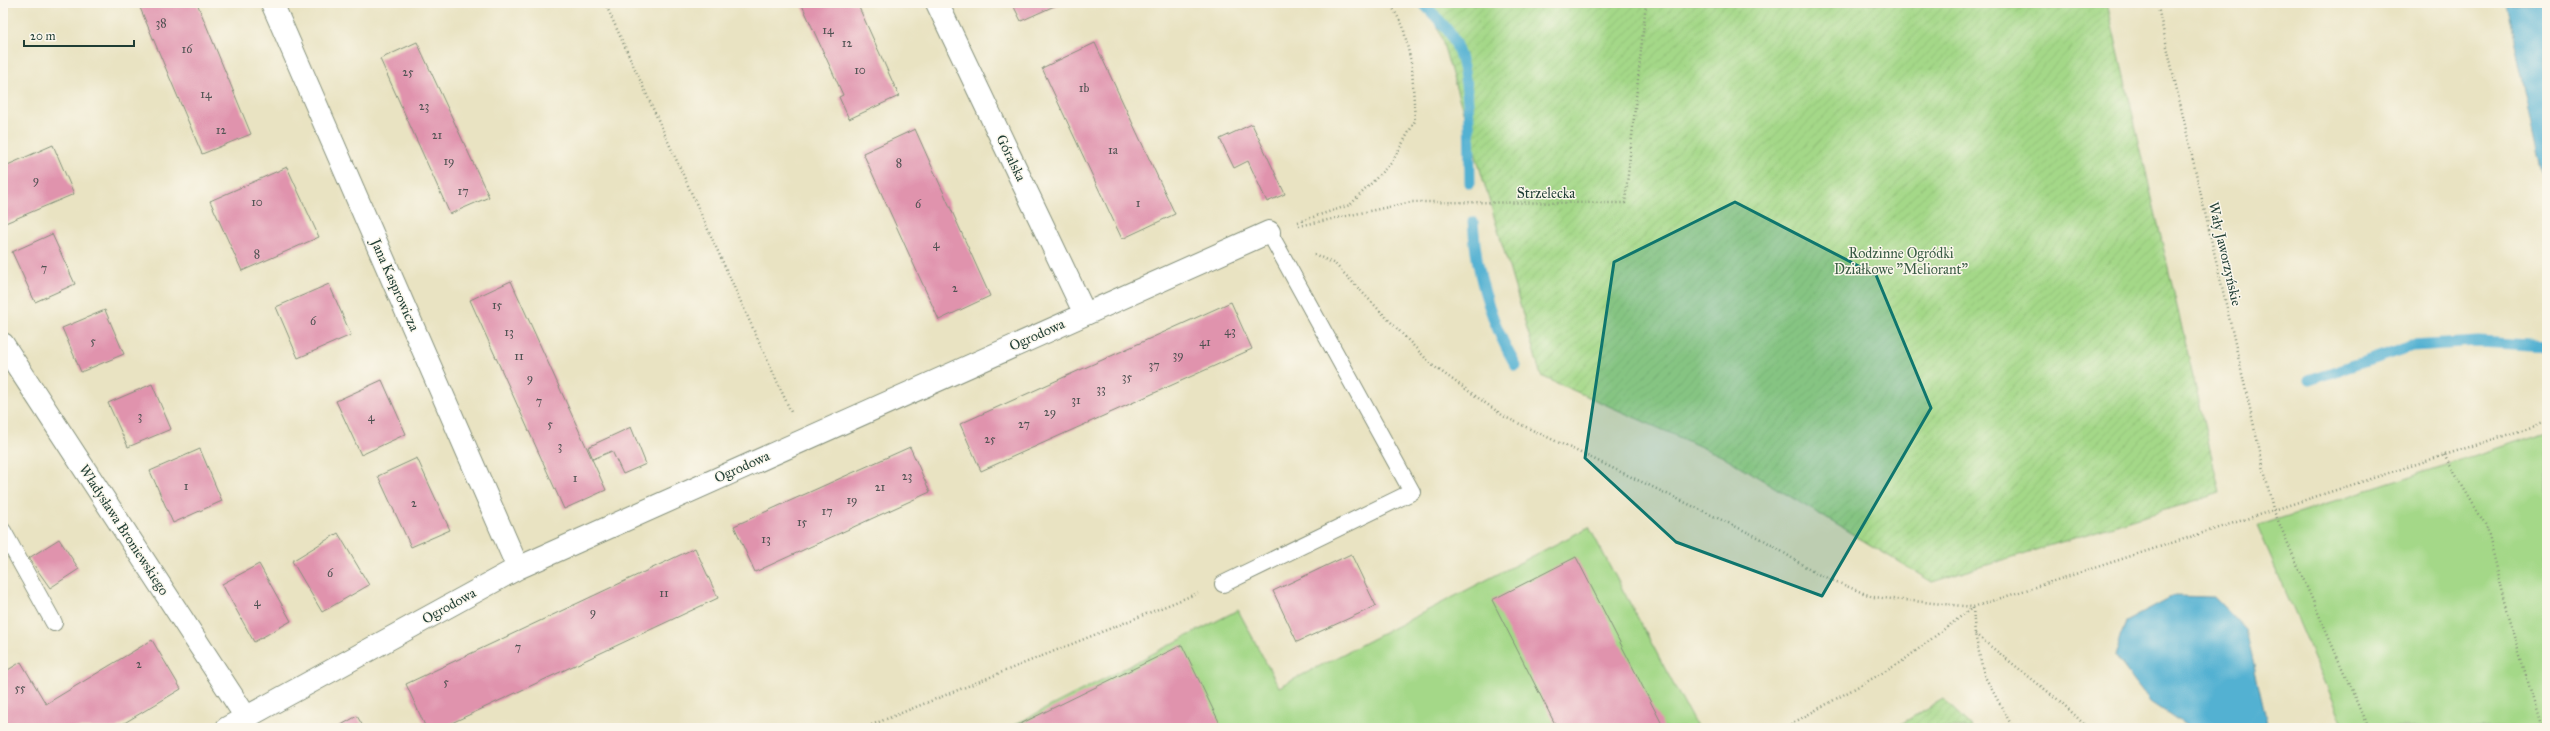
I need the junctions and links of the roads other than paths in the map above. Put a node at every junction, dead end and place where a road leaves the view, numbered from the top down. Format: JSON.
{"nodes":[{"id":1,"x":272,"y":3,"type":"edge"},
{"id":2,"x":937,"y":3,"type":"edge"},
{"id":3,"x":1269,"y":232,"type":"joint"},
{"id":4,"x":1085,"y":314,"type":"junction"},
{"id":5,"x":3,"y":344,"type":"edge"},
{"id":6,"x":3,"y":531,"type":"edge"},
{"id":7,"x":518,"y":568,"type":"junction"},
{"id":8,"x":1223,"y":584,"type":"road end"},
{"id":9,"x":54,"y":623,"type":"dead end"},
{"id":10,"x":246,"y":717,"type":"junction"},
{"id":11,"x":227,"y":728,"type":"edge"}],
"edges":[{"from":1,"to":7,"type":"street","name":"Jana Kasprowicza"},
{"from":2,"to":4,"type":"street","name":"Góralska"},
{"from":3,"to":4,"type":"street","name":"Ogrodowa"},
{"from":3,"to":8,"type":"lane"},
{"from":4,"to":7,"type":"street","name":"Ogrodowa"},
{"from":5,"to":10,"type":"street","name":"Władysława Broniewskiego"},
{"from":6,"to":9,"type":"lane"},
{"from":7,"to":10,"type":"street","name":"Ogrodowa"},
{"from":10,"to":11,"type":"street","name":"Ogrodowa"}]}
